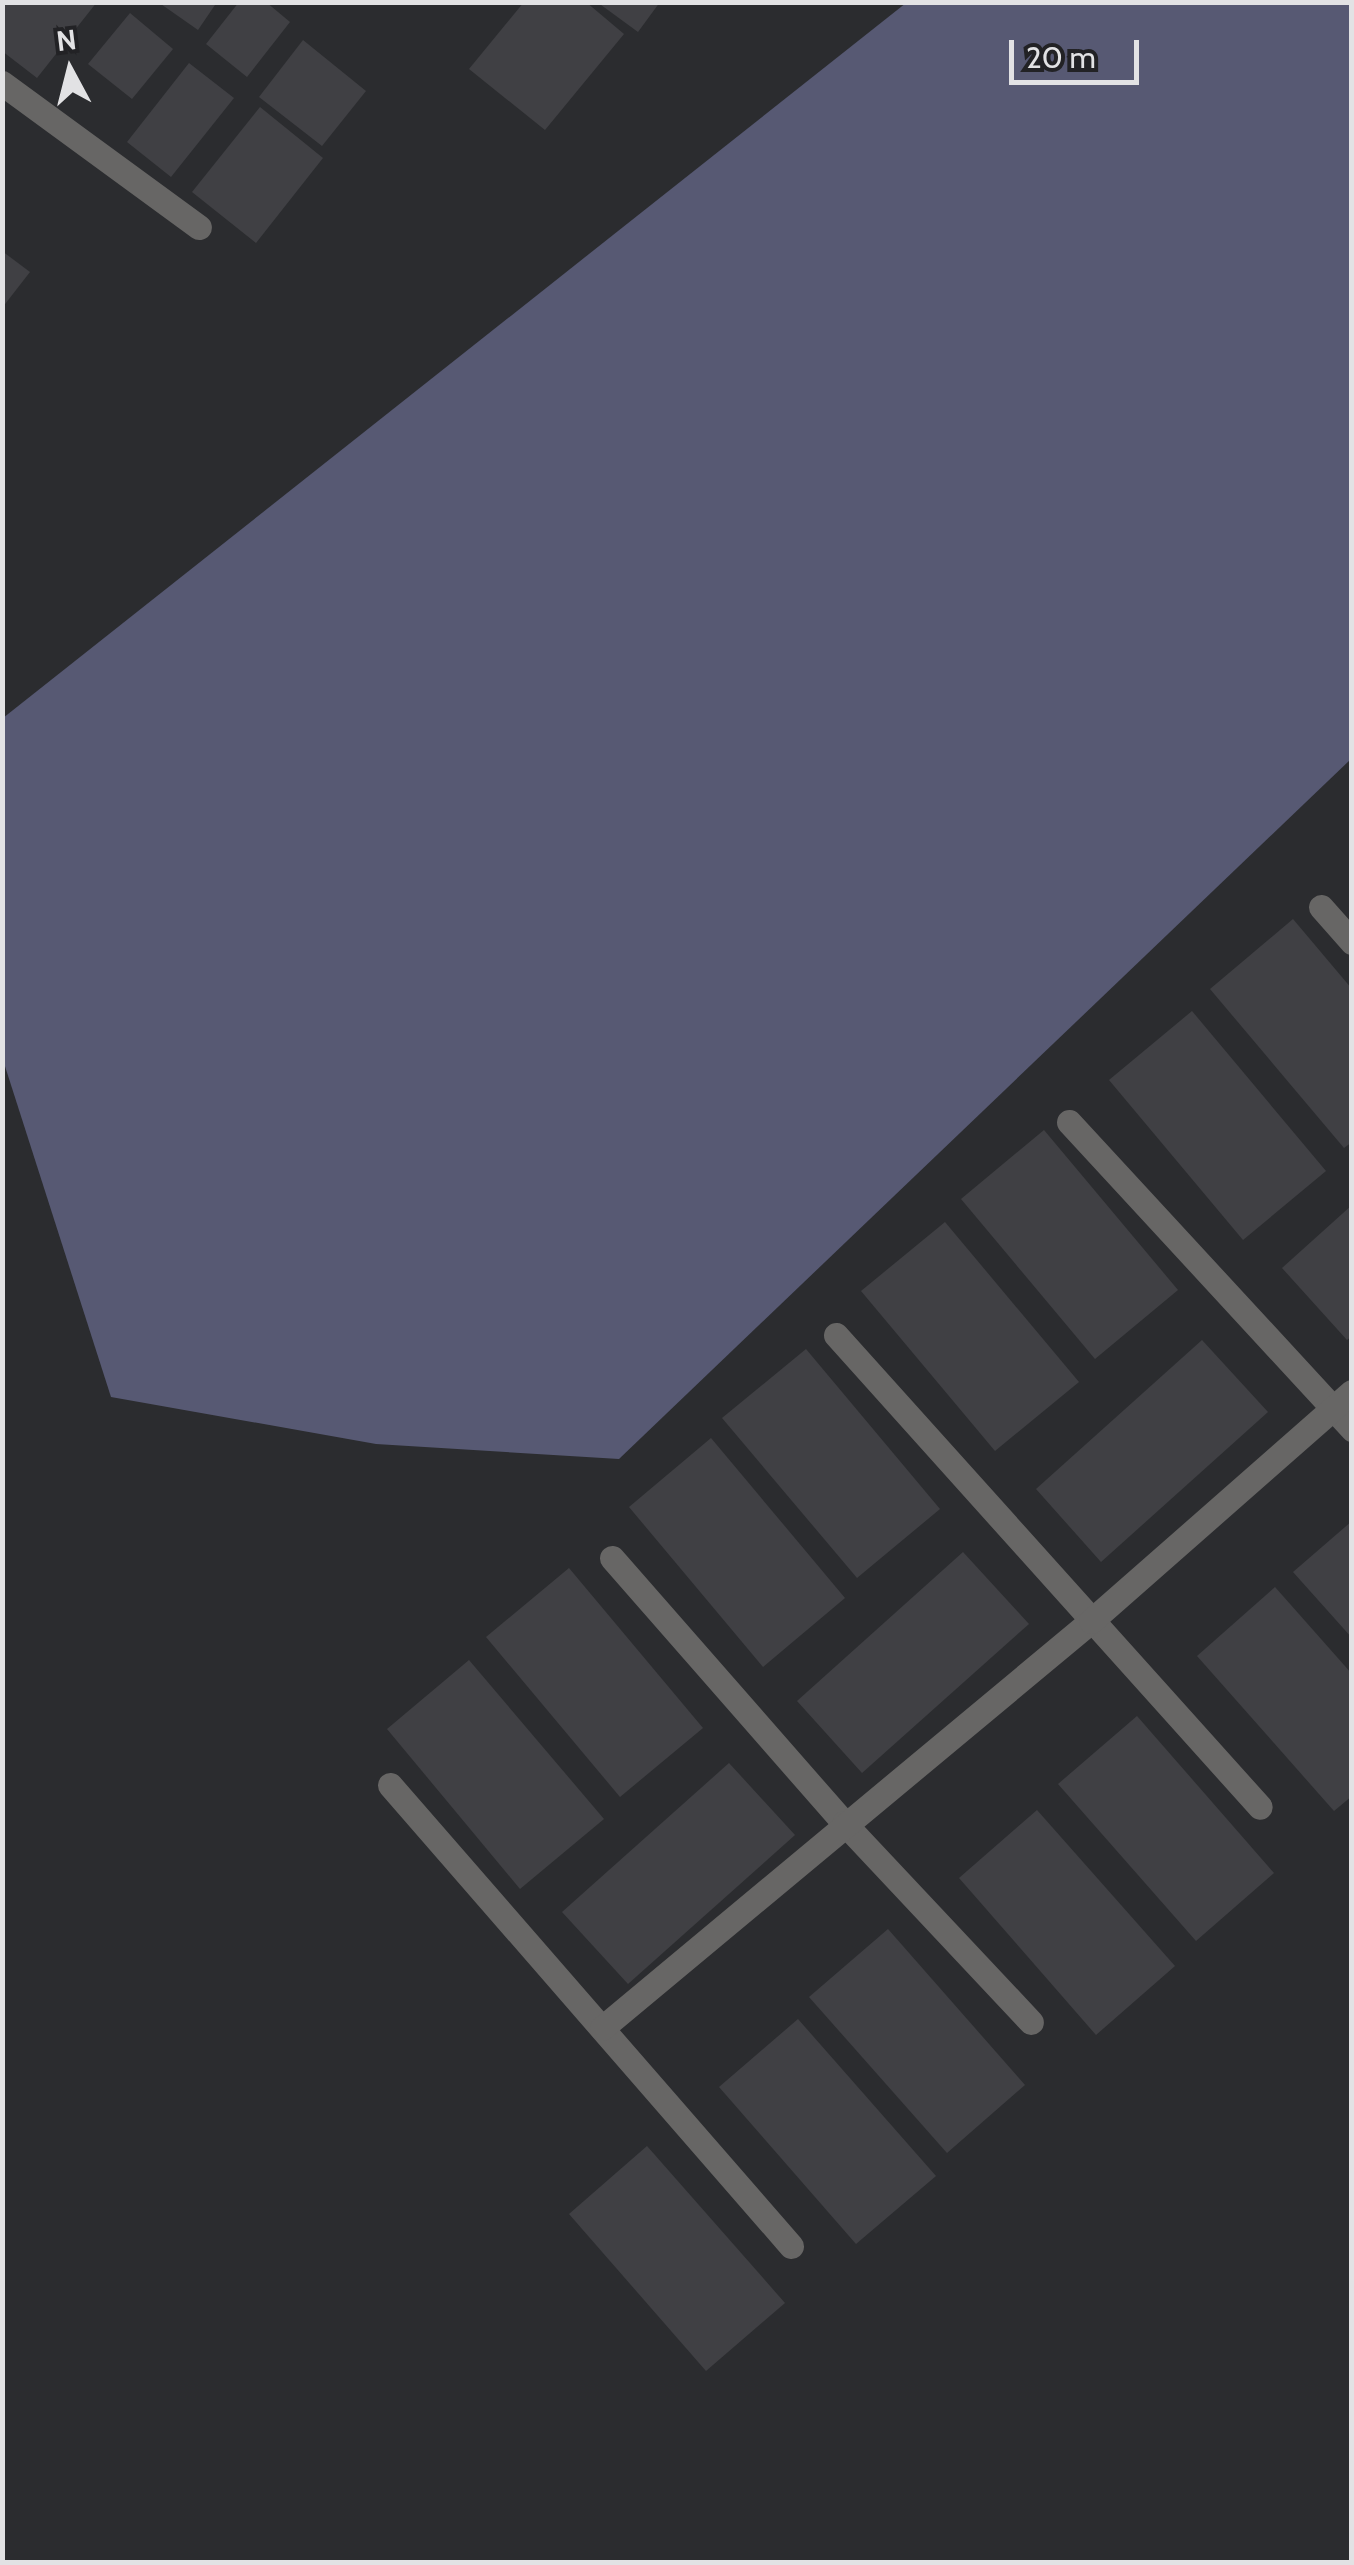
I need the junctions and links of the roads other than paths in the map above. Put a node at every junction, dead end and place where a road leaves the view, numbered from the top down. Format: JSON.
{"nodes":[{"id":1,"x":2,"y":82,"type":"edge"},
{"id":2,"x":199,"y":227,"type":"dead end"},
{"id":3,"x":1321,"y":907,"type":"dead end"},
{"id":4,"x":1352,"y":942,"type":"edge"},
{"id":5,"x":1069,"y":1122,"type":"dead end"},
{"id":6,"x":836,"y":1336,"type":"dead end"},
{"id":7,"x":1342,"y":1400,"type":"edge"},
{"id":8,"x":1352,"y":1429,"type":"edge"},
{"id":9,"x":612,"y":1558,"type":"dead end"},
{"id":10,"x":1091,"y":1621,"type":"junction"},
{"id":11,"x":390,"y":1785,"type":"dead end"},
{"id":12,"x":1260,"y":1807,"type":"dead end"},
{"id":13,"x":844,"y":1823,"type":"junction"},
{"id":14,"x":1031,"y":2022,"type":"dead end"},
{"id":15,"x":602,"y":2028,"type":"junction"},
{"id":16,"x":791,"y":2246,"type":"dead end"}],
"edges":[{"from":1,"to":2,"type":"street"},
{"from":3,"to":4,"type":"street"},
{"from":5,"to":7,"type":"street"},
{"from":6,"to":10,"type":"street"},
{"from":7,"to":8,"type":"street"},
{"from":7,"to":10,"type":"street"},
{"from":9,"to":13,"type":"street"},
{"from":10,"to":12,"type":"street"},
{"from":10,"to":13,"type":"street"},
{"from":11,"to":15,"type":"street"},
{"from":13,"to":14,"type":"street"},
{"from":13,"to":15,"type":"street"},
{"from":15,"to":16,"type":"street"}]}
